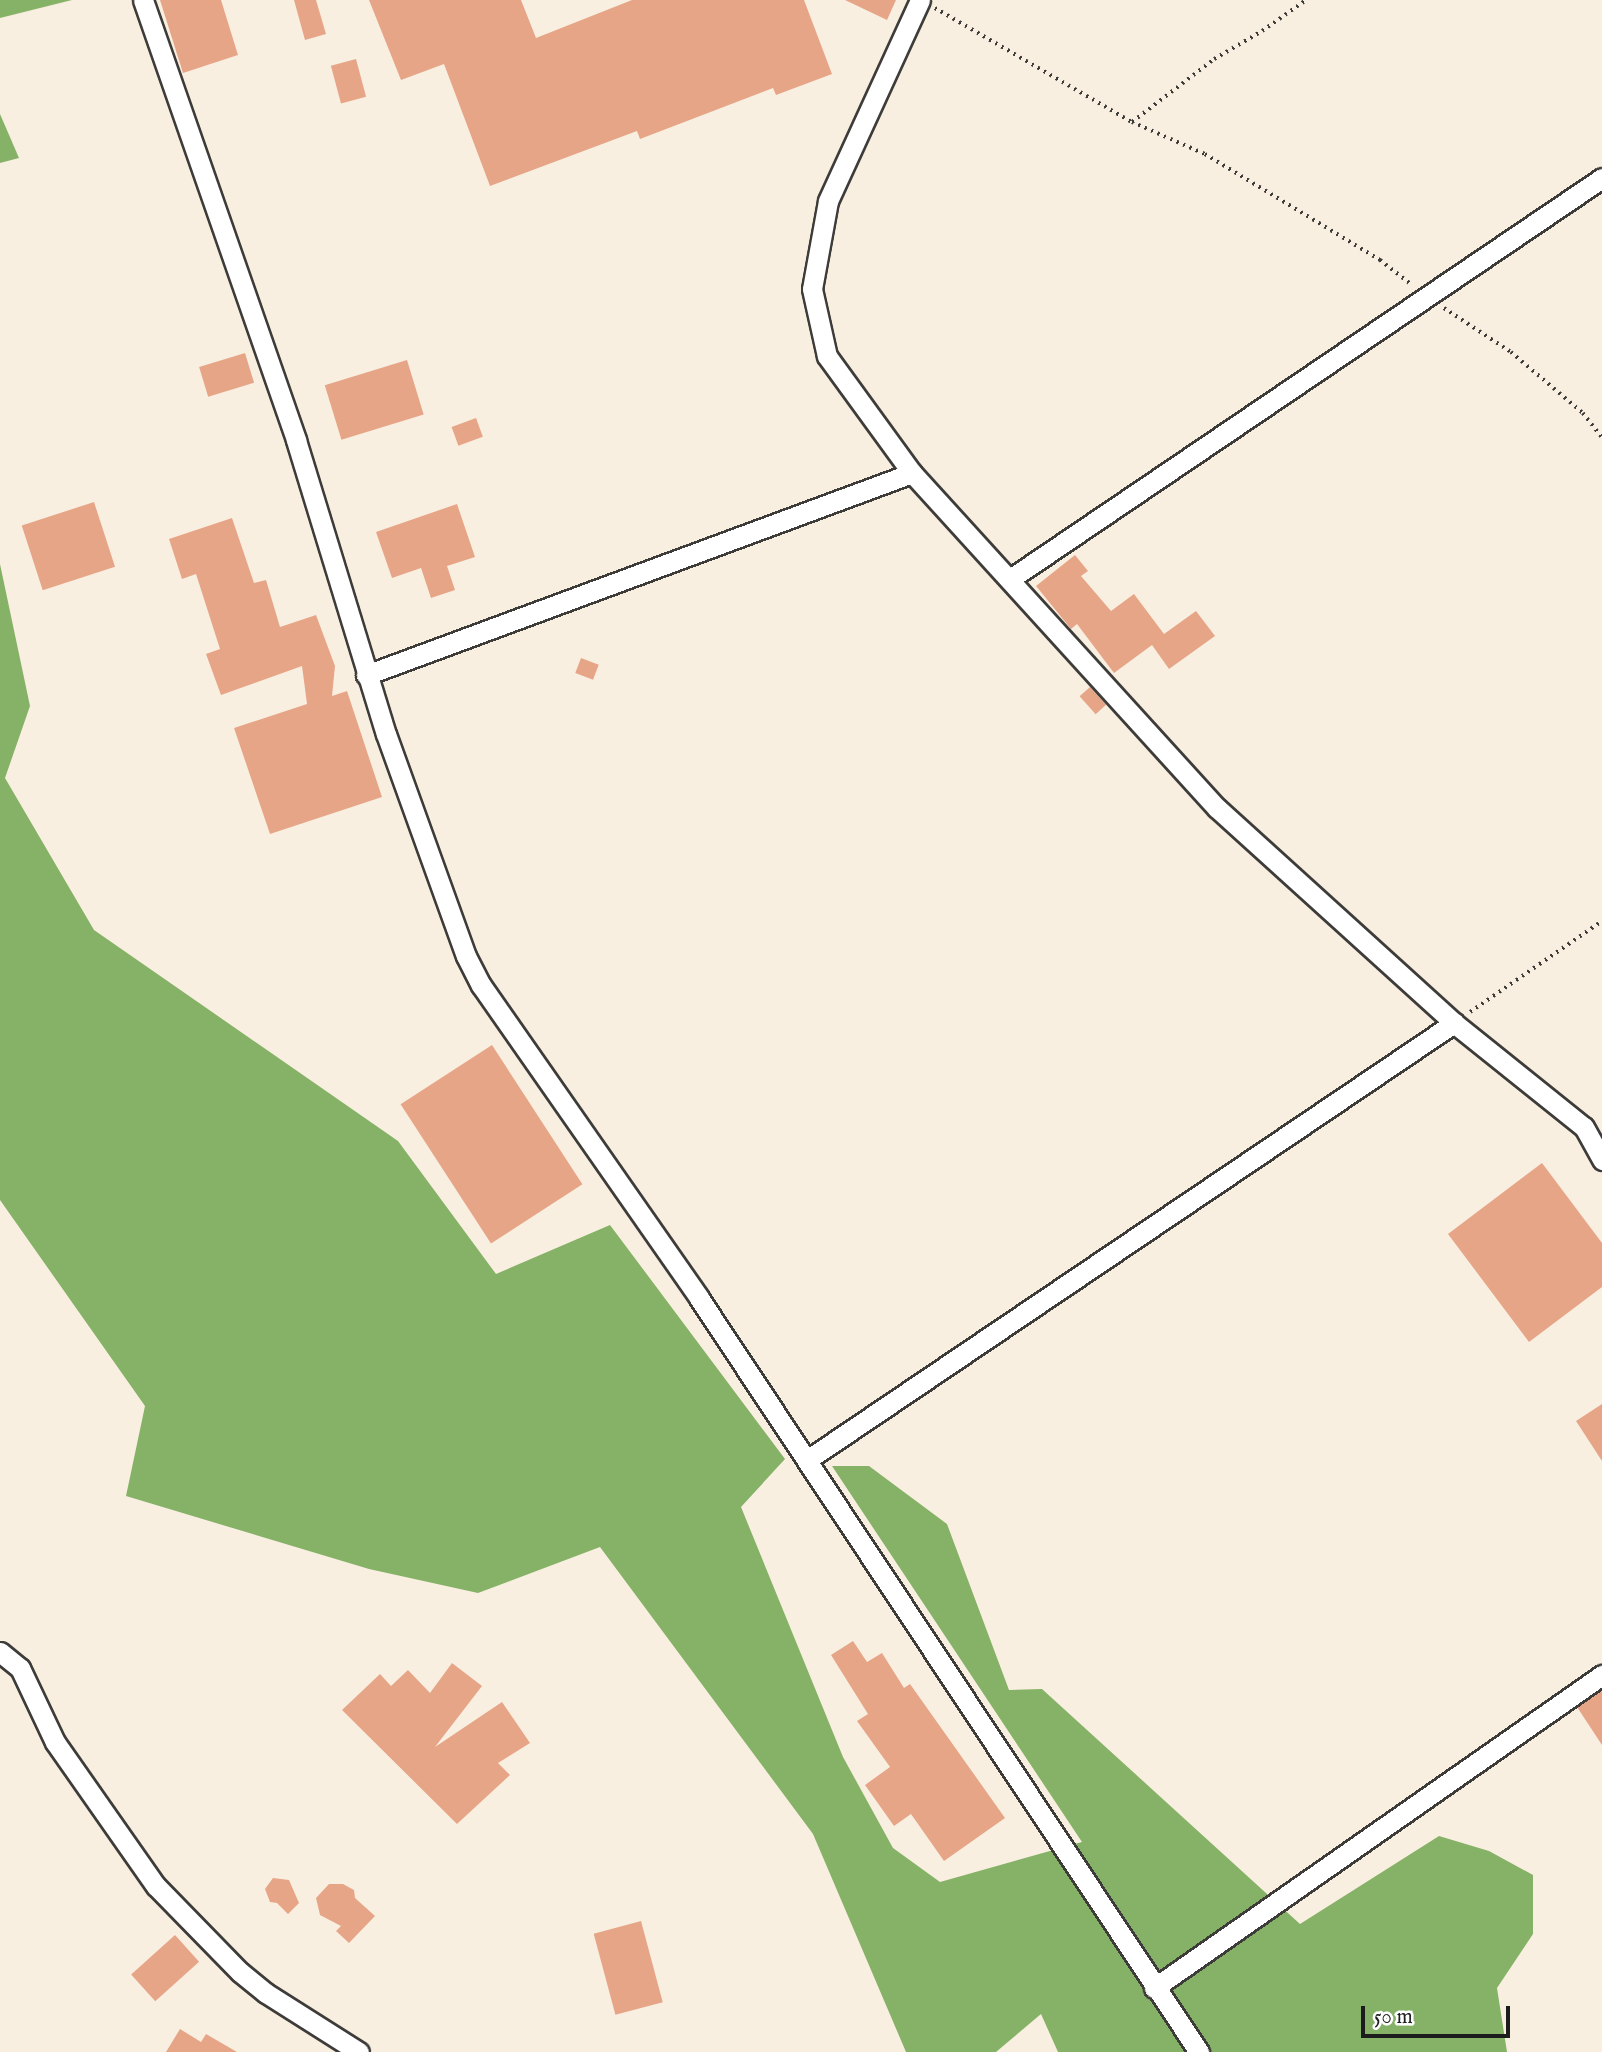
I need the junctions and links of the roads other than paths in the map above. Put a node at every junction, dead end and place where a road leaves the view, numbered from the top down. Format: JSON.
{"nodes":[{"id":1,"x":143,"y":0,"type":"edge"},
{"id":2,"x":926,"y":3,"type":"edge"},
{"id":3,"x":1602,"y":178,"type":"edge"},
{"id":4,"x":912,"y":473,"type":"junction"},
{"id":5,"x":1010,"y":579,"type":"junction"},
{"id":6,"x":366,"y":675,"type":"junction"},
{"id":7,"x":1454,"y":1023,"type":"junction"},
{"id":8,"x":1602,"y":1160,"type":"edge"},
{"id":9,"x":807,"y":1460,"type":"junction"},
{"id":10,"x":0,"y":1652,"type":"edge"},
{"id":11,"x":1602,"y":1675,"type":"edge"},
{"id":12,"x":1154,"y":1988,"type":"junction"},
{"id":13,"x":359,"y":2052,"type":"edge"},
{"id":14,"x":1199,"y":2052,"type":"edge"}],
"edges":[{"from":1,"to":6,"type":"street"},
{"from":2,"to":4,"type":"street"},
{"from":3,"to":5,"type":"street"},
{"from":4,"to":5,"type":"street"},
{"from":4,"to":6,"type":"street"},
{"from":5,"to":7,"type":"street"},
{"from":6,"to":9,"type":"street"},
{"from":7,"to":8,"type":"street"},
{"from":7,"to":9,"type":"street"},
{"from":9,"to":12,"type":"street"},
{"from":10,"to":13,"type":"street"},
{"from":11,"to":12,"type":"street"},
{"from":12,"to":14,"type":"street"}]}
